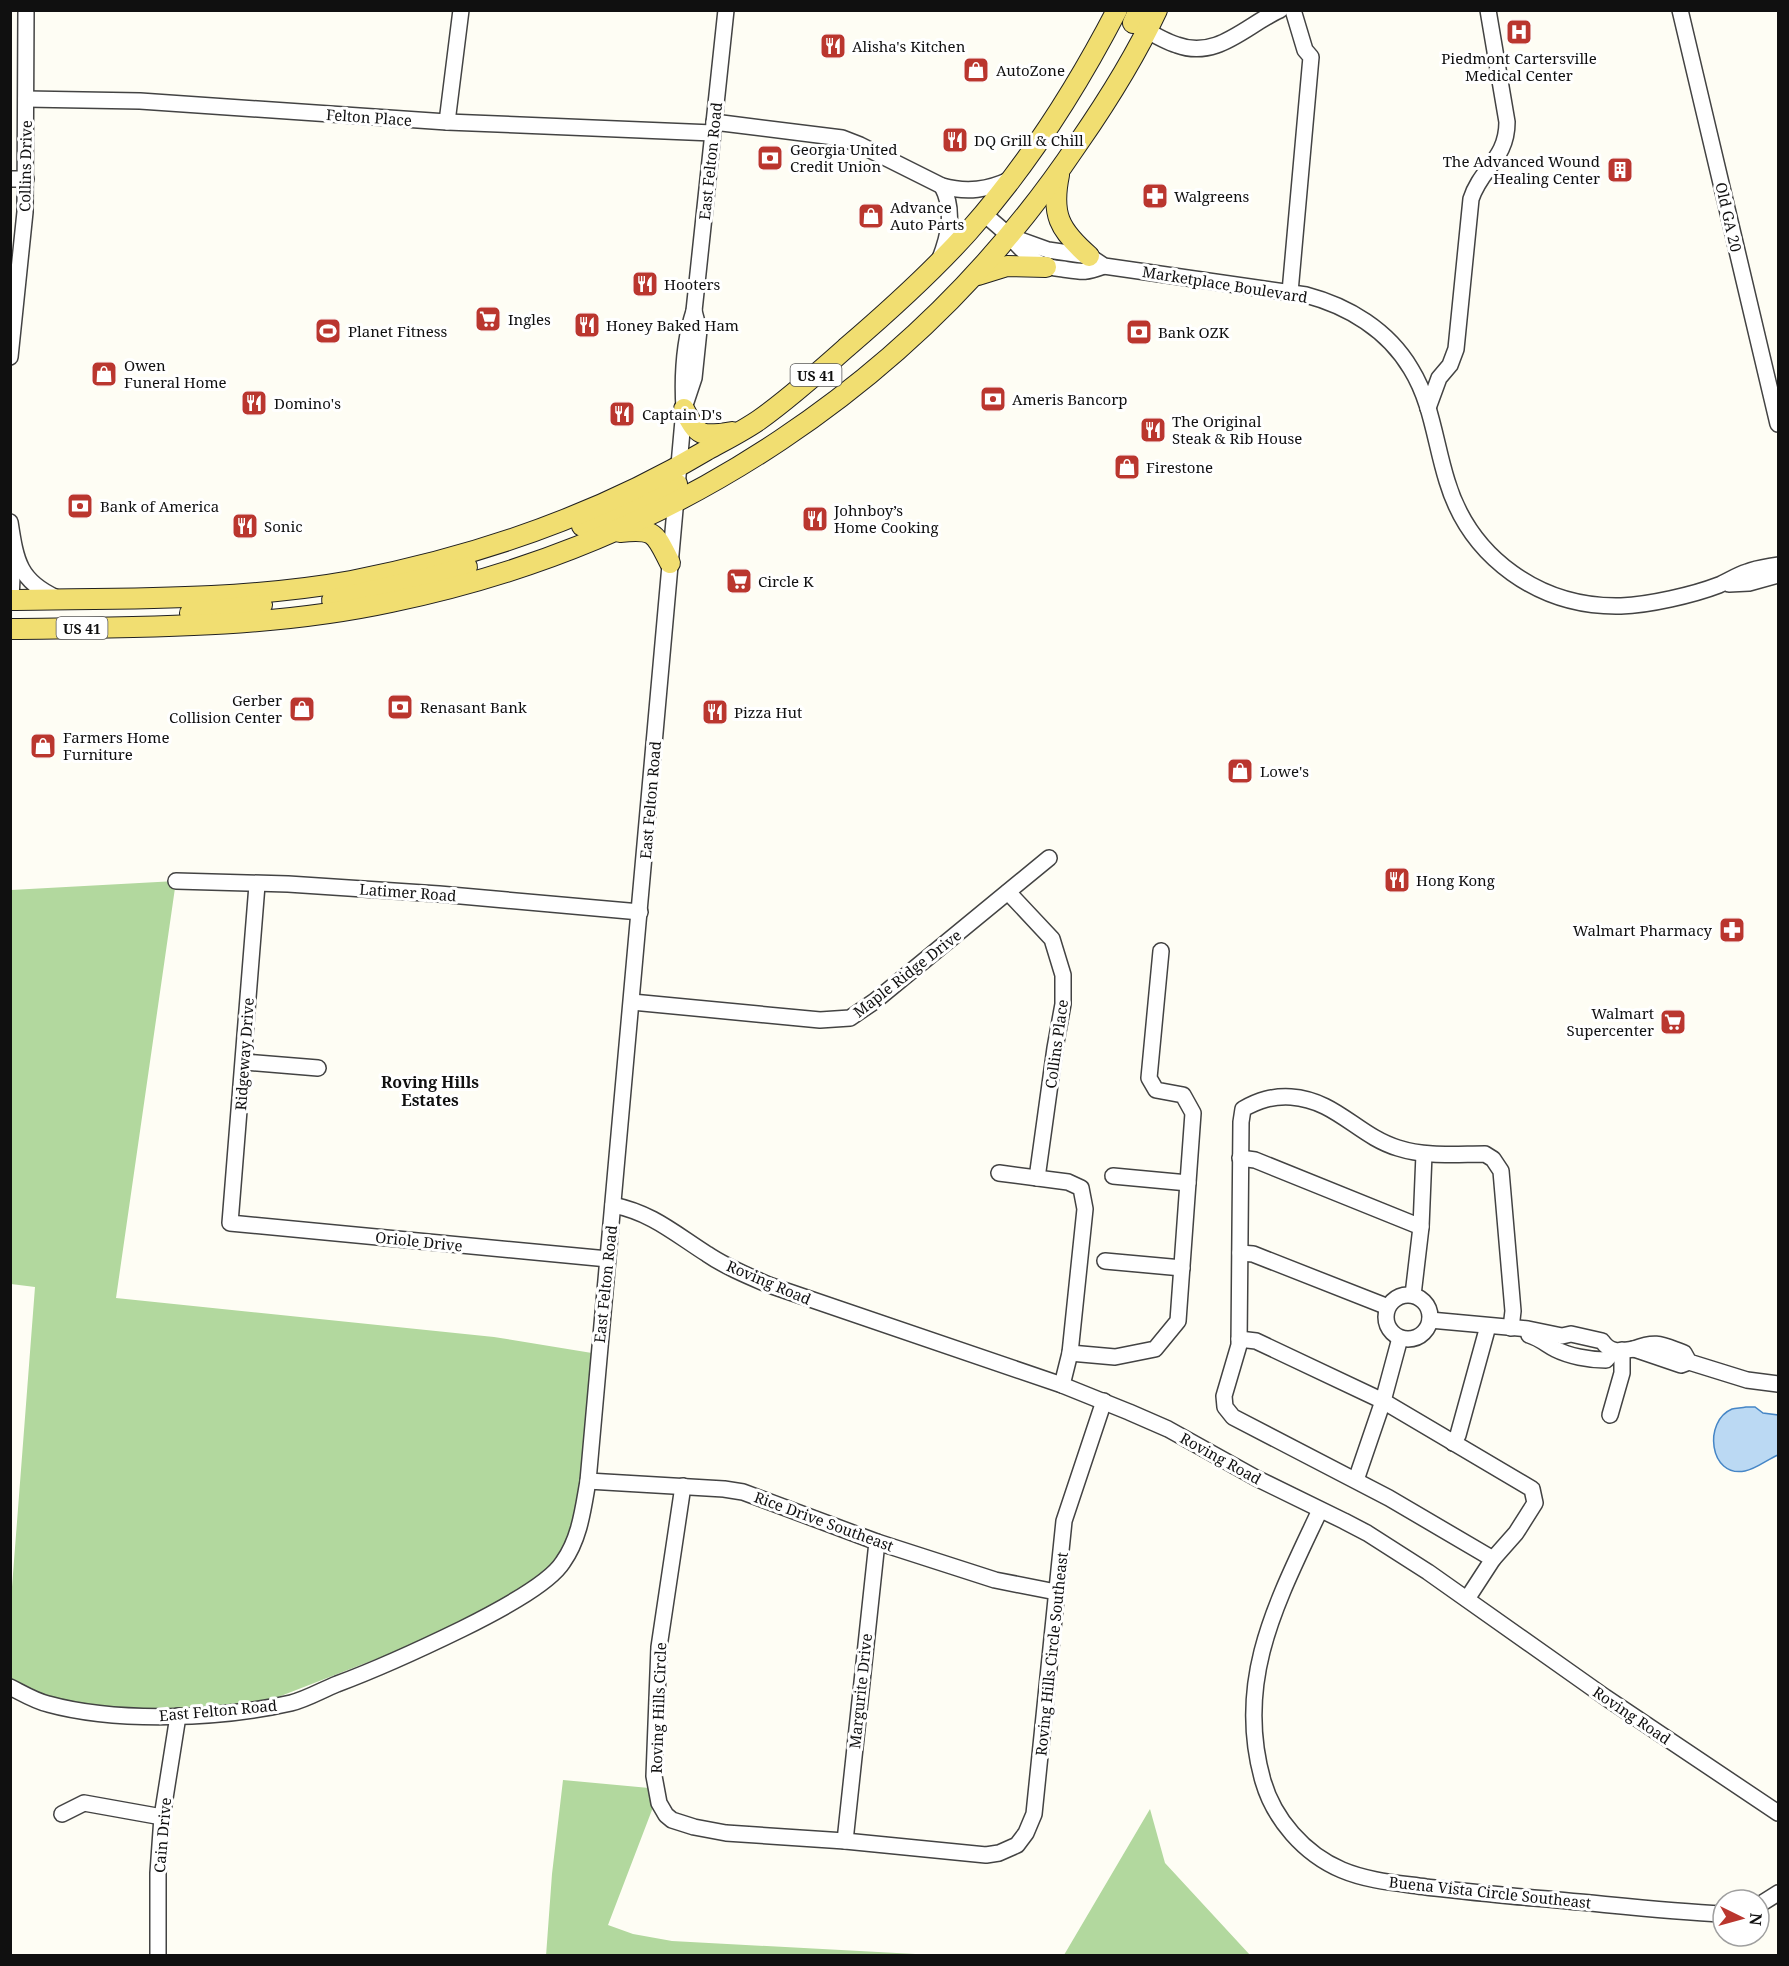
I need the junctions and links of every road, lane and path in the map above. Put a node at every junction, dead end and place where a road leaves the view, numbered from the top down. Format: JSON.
{"nodes":[{"id":1,"x":26,"y":10,"type":"edge"},
{"id":2,"x":461,"y":10,"type":"edge"},
{"id":3,"x":726,"y":10,"type":"edge"},
{"id":4,"x":1157,"y":10,"type":"edge"},
{"id":5,"x":1280,"y":10,"type":"edge"},
{"id":6,"x":1293,"y":10,"type":"edge"},
{"id":7,"x":1488,"y":10,"type":"edge"},
{"id":8,"x":1680,"y":10,"type":"edge"},
{"id":9,"x":1131,"y":17,"type":"edge"},
{"id":10,"x":26,"y":99,"type":"junction"},
{"id":11,"x":447,"y":122,"type":"junction"},
{"id":12,"x":714,"y":127,"type":"junction"},
{"id":13,"x":1059,"y":171,"type":"junction"},
{"id":14,"x":18,"y":179,"type":"edge"},
{"id":15,"x":1011,"y":179,"type":"junction"},
{"id":16,"x":942,"y":186,"type":"junction"},
{"id":17,"x":984,"y":214,"type":"junction"},
{"id":18,"x":1009,"y":236,"type":"junction"},
{"id":19,"x":1096,"y":261,"type":"junction"},
{"id":20,"x":939,"y":263,"type":"junction"},
{"id":21,"x":1046,"y":267,"type":"junction"},
{"id":22,"x":973,"y":278,"type":"junction"},
{"id":23,"x":1290,"y":292,"type":"junction"},
{"id":24,"x":10,"y":357,"type":"edge"},
{"id":25,"x":1410,"y":368,"type":"junction"},
{"id":26,"x":1444,"y":370,"type":"junction"},
{"id":27,"x":1428,"y":408,"type":"junction"},
{"id":28,"x":684,"y":409,"type":"junction"},
{"id":29,"x":1779,"y":424,"type":"edge"},
{"id":30,"x":740,"y":431,"type":"junction"},
{"id":31,"x":677,"y":484,"type":"junction"},
{"id":32,"x":10,"y":522,"type":"edge"},
{"id":33,"x":609,"y":533,"type":"junction"},
{"id":34,"x":13,"y":543,"type":"junction"},
{"id":35,"x":670,"y":563,"type":"junction"},
{"id":36,"x":1779,"y":565,"type":"edge"},
{"id":37,"x":1779,"y":575,"type":"edge"},
{"id":38,"x":330,"y":584,"type":"junction"},
{"id":39,"x":1717,"y":585,"type":"junction"},
{"id":40,"x":60,"y":599,"type":"junction"},
{"id":41,"x":11,"y":600,"type":"edge"},
{"id":42,"x":267,"y":621,"type":"junction"},
{"id":43,"x":16,"y":629,"type":"edge"},
{"id":44,"x":1048,"y":858,"type":"dead end"},
{"id":45,"x":176,"y":881,"type":"dead end"},
{"id":46,"x":257,"y":885,"type":"junction"},
{"id":47,"x":1008,"y":892,"type":"junction"},
{"id":48,"x":639,"y":912,"type":"junction"},
{"id":49,"x":1161,"y":951,"type":"dead end"},
{"id":50,"x":632,"y":1002,"type":"junction"},
{"id":51,"x":245,"y":1062,"type":"junction"},
{"id":52,"x":318,"y":1068,"type":"dead end"},
{"id":53,"x":1424,"y":1154,"type":"junction"},
{"id":54,"x":1240,"y":1158,"type":"junction"},
{"id":55,"x":999,"y":1173,"type":"dead end"},
{"id":56,"x":1113,"y":1176,"type":"dead end"},
{"id":57,"x":1037,"y":1178,"type":"junction"},
{"id":58,"x":1188,"y":1182,"type":"junction"},
{"id":59,"x":613,"y":1205,"type":"junction"},
{"id":60,"x":230,"y":1223,"type":"joint"},
{"id":61,"x":1421,"y":1227,"type":"junction"},
{"id":62,"x":1240,"y":1253,"type":"junction"},
{"id":63,"x":608,"y":1259,"type":"junction"},
{"id":64,"x":1105,"y":1260,"type":"dead end"},
{"id":65,"x":1182,"y":1268,"type":"junction"},
{"id":66,"x":1413,"y":1295,"type":"junction"},
{"id":67,"x":1388,"y":1307,"type":"junction"},
{"id":68,"x":1430,"y":1320,"type":"junction"},
{"id":69,"x":1488,"y":1326,"type":"junction"},
{"id":70,"x":1514,"y":1329,"type":"junction"},
{"id":71,"x":1400,"y":1338,"type":"junction"},
{"id":72,"x":1239,"y":1339,"type":"junction"},
{"id":73,"x":1619,"y":1350,"type":"junction"},
{"id":74,"x":1070,"y":1353,"type":"junction"},
{"id":75,"x":1779,"y":1384,"type":"edge"},
{"id":76,"x":1062,"y":1385,"type":"junction"},
{"id":77,"x":1104,"y":1401,"type":"junction"},
{"id":78,"x":1383,"y":1401,"type":"junction"},
{"id":79,"x":1610,"y":1415,"type":"dead end"},
{"id":80,"x":1453,"y":1443,"type":"junction"},
{"id":81,"x":588,"y":1480,"type":"junction"},
{"id":82,"x":1356,"y":1480,"type":"junction"},
{"id":83,"x":683,"y":1486,"type":"junction"},
{"id":84,"x":1320,"y":1510,"type":"junction"},
{"id":85,"x":878,"y":1542,"type":"junction"},
{"id":86,"x":1492,"y":1559,"type":"junction"},
{"id":87,"x":1056,"y":1592,"type":"junction"},
{"id":88,"x":1467,"y":1599,"type":"junction"},
{"id":89,"x":10,"y":1687,"type":"edge"},
{"id":90,"x":178,"y":1716,"type":"junction"},
{"id":91,"x":62,"y":1814,"type":"dead end"},
{"id":92,"x":1779,"y":1814,"type":"edge"},
{"id":93,"x":162,"y":1817,"type":"junction"},
{"id":94,"x":845,"y":1841,"type":"junction"},
{"id":95,"x":957,"y":1852,"type":"joint"},
{"id":96,"x":1711,"y":1913,"type":"edge"},
{"id":97,"x":158,"y":1956,"type":"edge"}],
"edges":[{"from":1,"to":10,"type":"street","name":"Collins Drive"},
{"from":2,"to":11,"type":"street"},
{"from":3,"to":12,"type":"street","name":"East Felton Road"},
{"from":4,"to":9,"type":"main road","number":"US 41"},
{"from":5,"to":9,"type":"street"},
{"from":6,"to":23,"type":"street"},
{"from":7,"to":26,"type":"street"},
{"from":8,"to":29,"type":"street","name":"Old GA 20"},
{"from":9,"to":13,"type":"main road","number":"US 41"},
{"from":9,"to":15,"type":"main road","number":"US 41"},
{"from":10,"to":11,"type":"street","name":"Felton Place"},
{"from":10,"to":14,"type":"street","name":"Collins Drive"},
{"from":11,"to":12,"type":"street","name":"Felton Place"},
{"from":12,"to":16,"type":"street","name":"Felton Place"},
{"from":12,"to":28,"type":"street","name":"East Felton Road"},
{"from":13,"to":18,"type":"main road","number":"US 41"},
{"from":13,"to":19,"type":"main road"},
{"from":14,"to":24,"type":"street","name":"Collins Drive"},
{"from":15,"to":16,"type":"street","name":"Felton Place"},
{"from":15,"to":17,"type":"main road","number":"US 41"},
{"from":16,"to":20,"type":"street"},
{"from":17,"to":18,"type":"street","name":"Marketplace Boulevard"},
{"from":17,"to":20,"type":"main road","number":"US 41"},
{"from":18,"to":19,"type":"street","name":"Marketplace Boulevard"},
{"from":18,"to":21,"type":"street","name":"Marketplace Boulevard"},
{"from":18,"to":22,"type":"main road","number":"US 41"},
{"from":19,"to":21,"type":"street","name":"Marketplace Boulevard"},
{"from":19,"to":23,"type":"street","name":"Marketplace Boulevard"},
{"from":20,"to":30,"type":"main road","number":"US 41"},
{"from":21,"to":22,"type":"main road"},
{"from":22,"to":31,"type":"main road","number":"US 41"},
{"from":23,"to":25,"type":"street","name":"Marketplace Boulevard"},
{"from":25,"to":26,"type":"street"},
{"from":25,"to":27,"type":"street","name":"Marketplace Boulevard"},
{"from":26,"to":27,"type":"street"},
{"from":27,"to":39,"type":"street","name":"Marketplace Boulevard"},
{"from":28,"to":30,"type":"main road"},
{"from":28,"to":31,"type":"street","name":"East Felton Road"},
{"from":30,"to":31,"type":"main road","number":"US 41"},
{"from":31,"to":33,"type":"main road","number":"US 41"},
{"from":31,"to":35,"type":"street","name":"East Felton Road"},
{"from":31,"to":38,"type":"main road","number":"US 41"},
{"from":31,"to":42,"type":"main road"},
{"from":32,"to":34,"type":"street"},
{"from":33,"to":35,"type":"main road"},
{"from":33,"to":42,"type":"main road","number":"US 41"},
{"from":34,"to":40,"type":"street"},
{"from":34,"to":41,"type":"street"},
{"from":35,"to":48,"type":"street","name":"East Felton Road"},
{"from":36,"to":39,"type":"street","name":"Marketplace Boulevard"},
{"from":37,"to":39,"type":"street","name":"Marketplace Boulevard"},
{"from":38,"to":40,"type":"main road","number":"US 41"},
{"from":38,"to":43,"type":"main road"},
{"from":40,"to":41,"type":"main road","number":"US 41"},
{"from":42,"to":43,"type":"main road","number":"US 41"},
{"from":44,"to":47,"type":"street","name":"Maple Ridge Drive"},
{"from":45,"to":46,"type":"street","name":"Latimer Road"},
{"from":46,"to":48,"type":"street","name":"Latimer Road"},
{"from":46,"to":51,"type":"street","name":"Ridgeway Drive"},
{"from":47,"to":50,"type":"street","name":"Maple Ridge Drive"},
{"from":47,"to":57,"type":"street","name":"Collins Place"},
{"from":48,"to":50,"type":"street","name":"East Felton Road"},
{"from":49,"to":58,"type":"street"},
{"from":50,"to":59,"type":"street","name":"East Felton Road"},
{"from":51,"to":52,"type":"street"},
{"from":51,"to":60,"type":"street","name":"Ridgeway Drive"},
{"from":53,"to":54,"type":"street"},
{"from":53,"to":61,"type":"street"},
{"from":53,"to":70,"type":"street"},
{"from":54,"to":61,"type":"street"},
{"from":54,"to":62,"type":"street"},
{"from":55,"to":57,"type":"street"},
{"from":56,"to":58,"type":"street"},
{"from":57,"to":74,"type":"street"},
{"from":58,"to":65,"type":"street"},
{"from":59,"to":63,"type":"street","name":"East Felton Road"},
{"from":59,"to":76,"type":"street","name":"Roving Road"},
{"from":60,"to":63,"type":"street","name":"Oriole Drive"},
{"from":61,"to":66,"type":"street"},
{"from":62,"to":67,"type":"street"},
{"from":62,"to":72,"type":"street"},
{"from":63,"to":81,"type":"street","name":"East Felton Road"},
{"from":64,"to":65,"type":"street"},
{"from":65,"to":74,"type":"street"},
{"from":66,"to":67,"type":"street"},
{"from":66,"to":68,"type":"street"},
{"from":67,"to":71,"type":"street"},
{"from":68,"to":69,"type":"street"},
{"from":68,"to":71,"type":"street"},
{"from":69,"to":70,"type":"street"},
{"from":69,"to":80,"type":"street"},
{"from":70,"to":73,"type":"street"},
{"from":70,"to":73,"type":"street"},
{"from":71,"to":78,"type":"street"},
{"from":72,"to":78,"type":"street"},
{"from":72,"to":82,"type":"street"},
{"from":73,"to":75,"type":"street"},
{"from":73,"to":79,"type":"street"},
{"from":74,"to":76,"type":"street"},
{"from":76,"to":77,"type":"street","name":"Roving Road"},
{"from":77,"to":84,"type":"street","name":"Roving Road"},
{"from":77,"to":87,"type":"street","name":"Roving Hills Circle Southeast"},
{"from":78,"to":80,"type":"street"},
{"from":78,"to":82,"type":"street"},
{"from":80,"to":86,"type":"street"},
{"from":81,"to":83,"type":"street","name":"Rice Drive Southeast"},
{"from":81,"to":90,"type":"street","name":"East Felton Road"},
{"from":82,"to":86,"type":"street"},
{"from":83,"to":85,"type":"street","name":"Rice Drive Southeast"},
{"from":83,"to":94,"type":"street","name":"Roving Hills Circle"},
{"from":84,"to":88,"type":"street","name":"Roving Road"},
{"from":84,"to":96,"type":"street","name":"Buena Vista Circle Southeast"},
{"from":85,"to":87,"type":"street","name":"Rice Drive Southeast"},
{"from":85,"to":94,"type":"street","name":"Margurite Drive"},
{"from":86,"to":88,"type":"street"},
{"from":87,"to":95,"type":"street","name":"Roving Hills Circle Southeast"},
{"from":88,"to":92,"type":"street","name":"Roving Road"},
{"from":89,"to":90,"type":"street","name":"East Felton Road"},
{"from":90,"to":93,"type":"street","name":"Cain Drive"},
{"from":91,"to":93,"type":"street"},
{"from":93,"to":97,"type":"street","name":"Cain Drive"},
{"from":94,"to":95,"type":"street","name":"Roving Hills Circle"}]}
